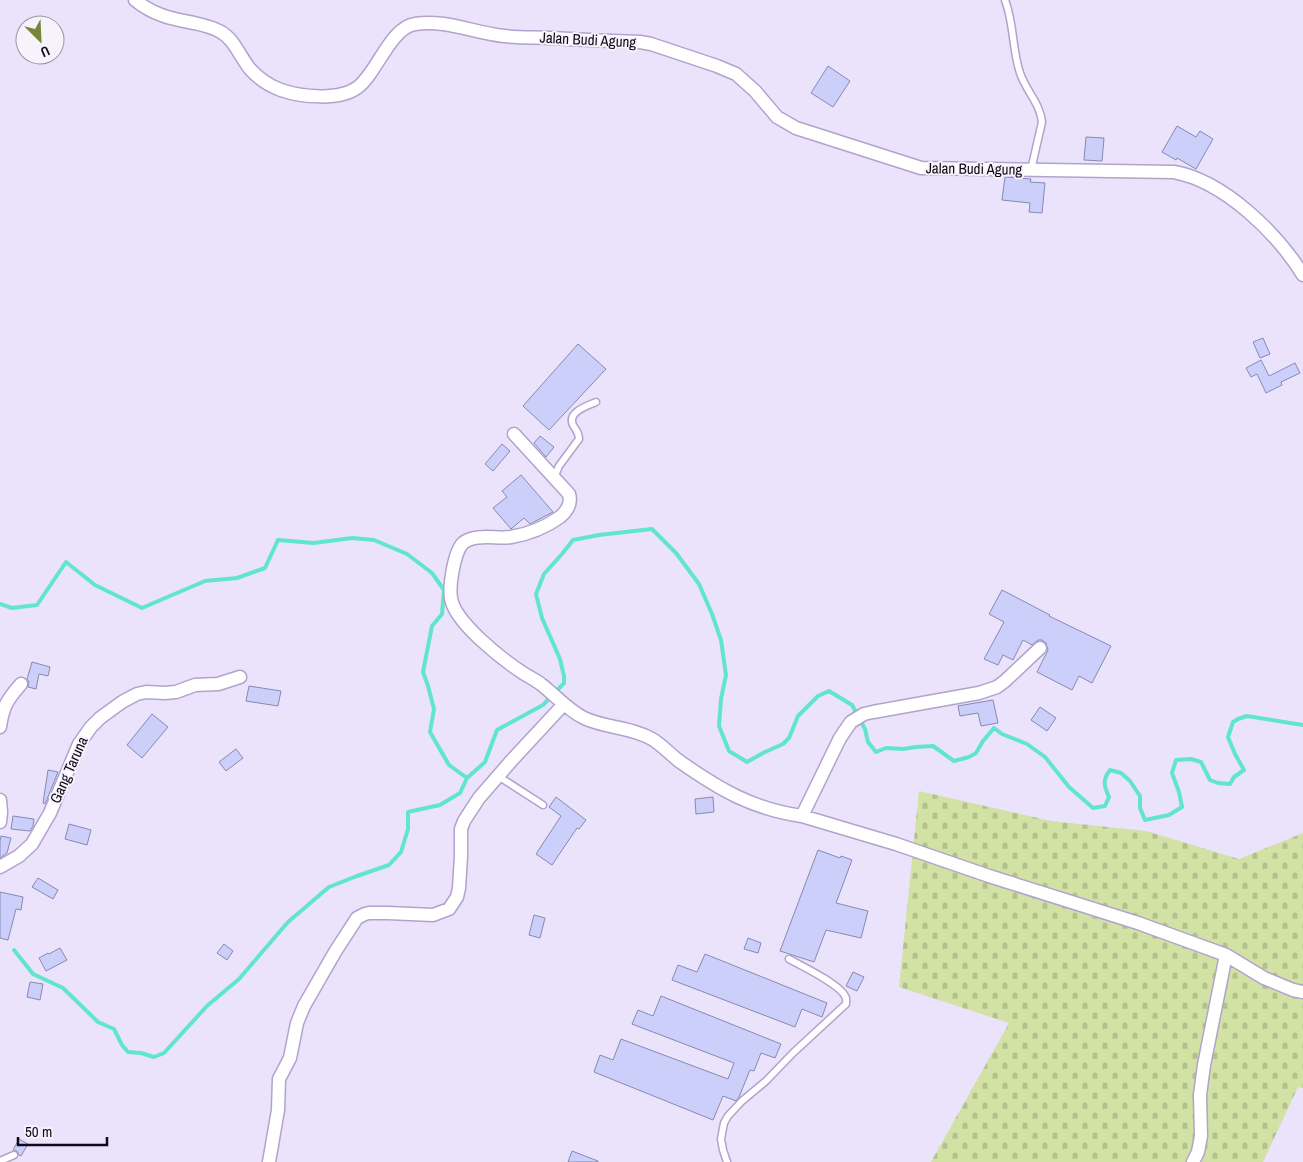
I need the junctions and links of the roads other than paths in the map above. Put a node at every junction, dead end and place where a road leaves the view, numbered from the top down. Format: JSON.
{"nodes":[{"id":1,"x":135,"y":0,"type":"edge"},
{"id":2,"x":1006,"y":0,"type":"edge"},
{"id":3,"x":1031,"y":170,"type":"junction"},
{"id":4,"x":1303,"y":275,"type":"edge"},
{"id":5,"x":596,"y":402,"type":"dead end"},
{"id":6,"x":514,"y":434,"type":"dead end"},
{"id":7,"x":554,"y":478,"type":"junction"},
{"id":8,"x":1040,"y":648,"type":"dead end"},
{"id":9,"x":240,"y":677,"type":"dead end"},
{"id":10,"x":21,"y":684,"type":"dead end"},
{"id":11,"x":561,"y":701,"type":"junction"},
{"id":12,"x":0,"y":727,"type":"edge"},
{"id":13,"x":498,"y":776,"type":"junction"},
{"id":14,"x":0,"y":800,"type":"edge"},
{"id":15,"x":544,"y":805,"type":"dead end"},
{"id":16,"x":802,"y":816,"type":"junction"},
{"id":17,"x":0,"y":822,"type":"edge"},
{"id":18,"x":0,"y":867,"type":"edge"},
{"id":19,"x":1226,"y":955,"type":"junction"},
{"id":20,"x":789,"y":959,"type":"dead end"},
{"id":21,"x":1303,"y":992,"type":"edge"},
{"id":22,"x":14,"y":1155,"type":"dead end"},
{"id":23,"x":0,"y":1162,"type":"edge"},
{"id":24,"x":269,"y":1162,"type":"edge"},
{"id":25,"x":727,"y":1162,"type":"edge"},
{"id":26,"x":1193,"y":1162,"type":"edge"}],
"edges":[{"from":1,"to":3,"type":"street","name":"Jalan Budi Agung"},
{"from":2,"to":3,"type":"lane"},
{"from":3,"to":4,"type":"street","name":"Jalan Budi Agung"},
{"from":5,"to":7,"type":"lane"},
{"from":6,"to":7,"type":"street"},
{"from":7,"to":11,"type":"street"},
{"from":8,"to":16,"type":"street"},
{"from":9,"to":18,"type":"street","name":"Gang Taruna"},
{"from":10,"to":12,"type":"street"},
{"from":11,"to":13,"type":"street"},
{"from":11,"to":16,"type":"street"},
{"from":13,"to":15,"type":"lane"},
{"from":13,"to":24,"type":"street"},
{"from":14,"to":17,"type":"street"},
{"from":16,"to":19,"type":"street"},
{"from":19,"to":21,"type":"street"},
{"from":19,"to":26,"type":"street"},
{"from":20,"to":25,"type":"lane"},
{"from":22,"to":23,"type":"lane"}]}
